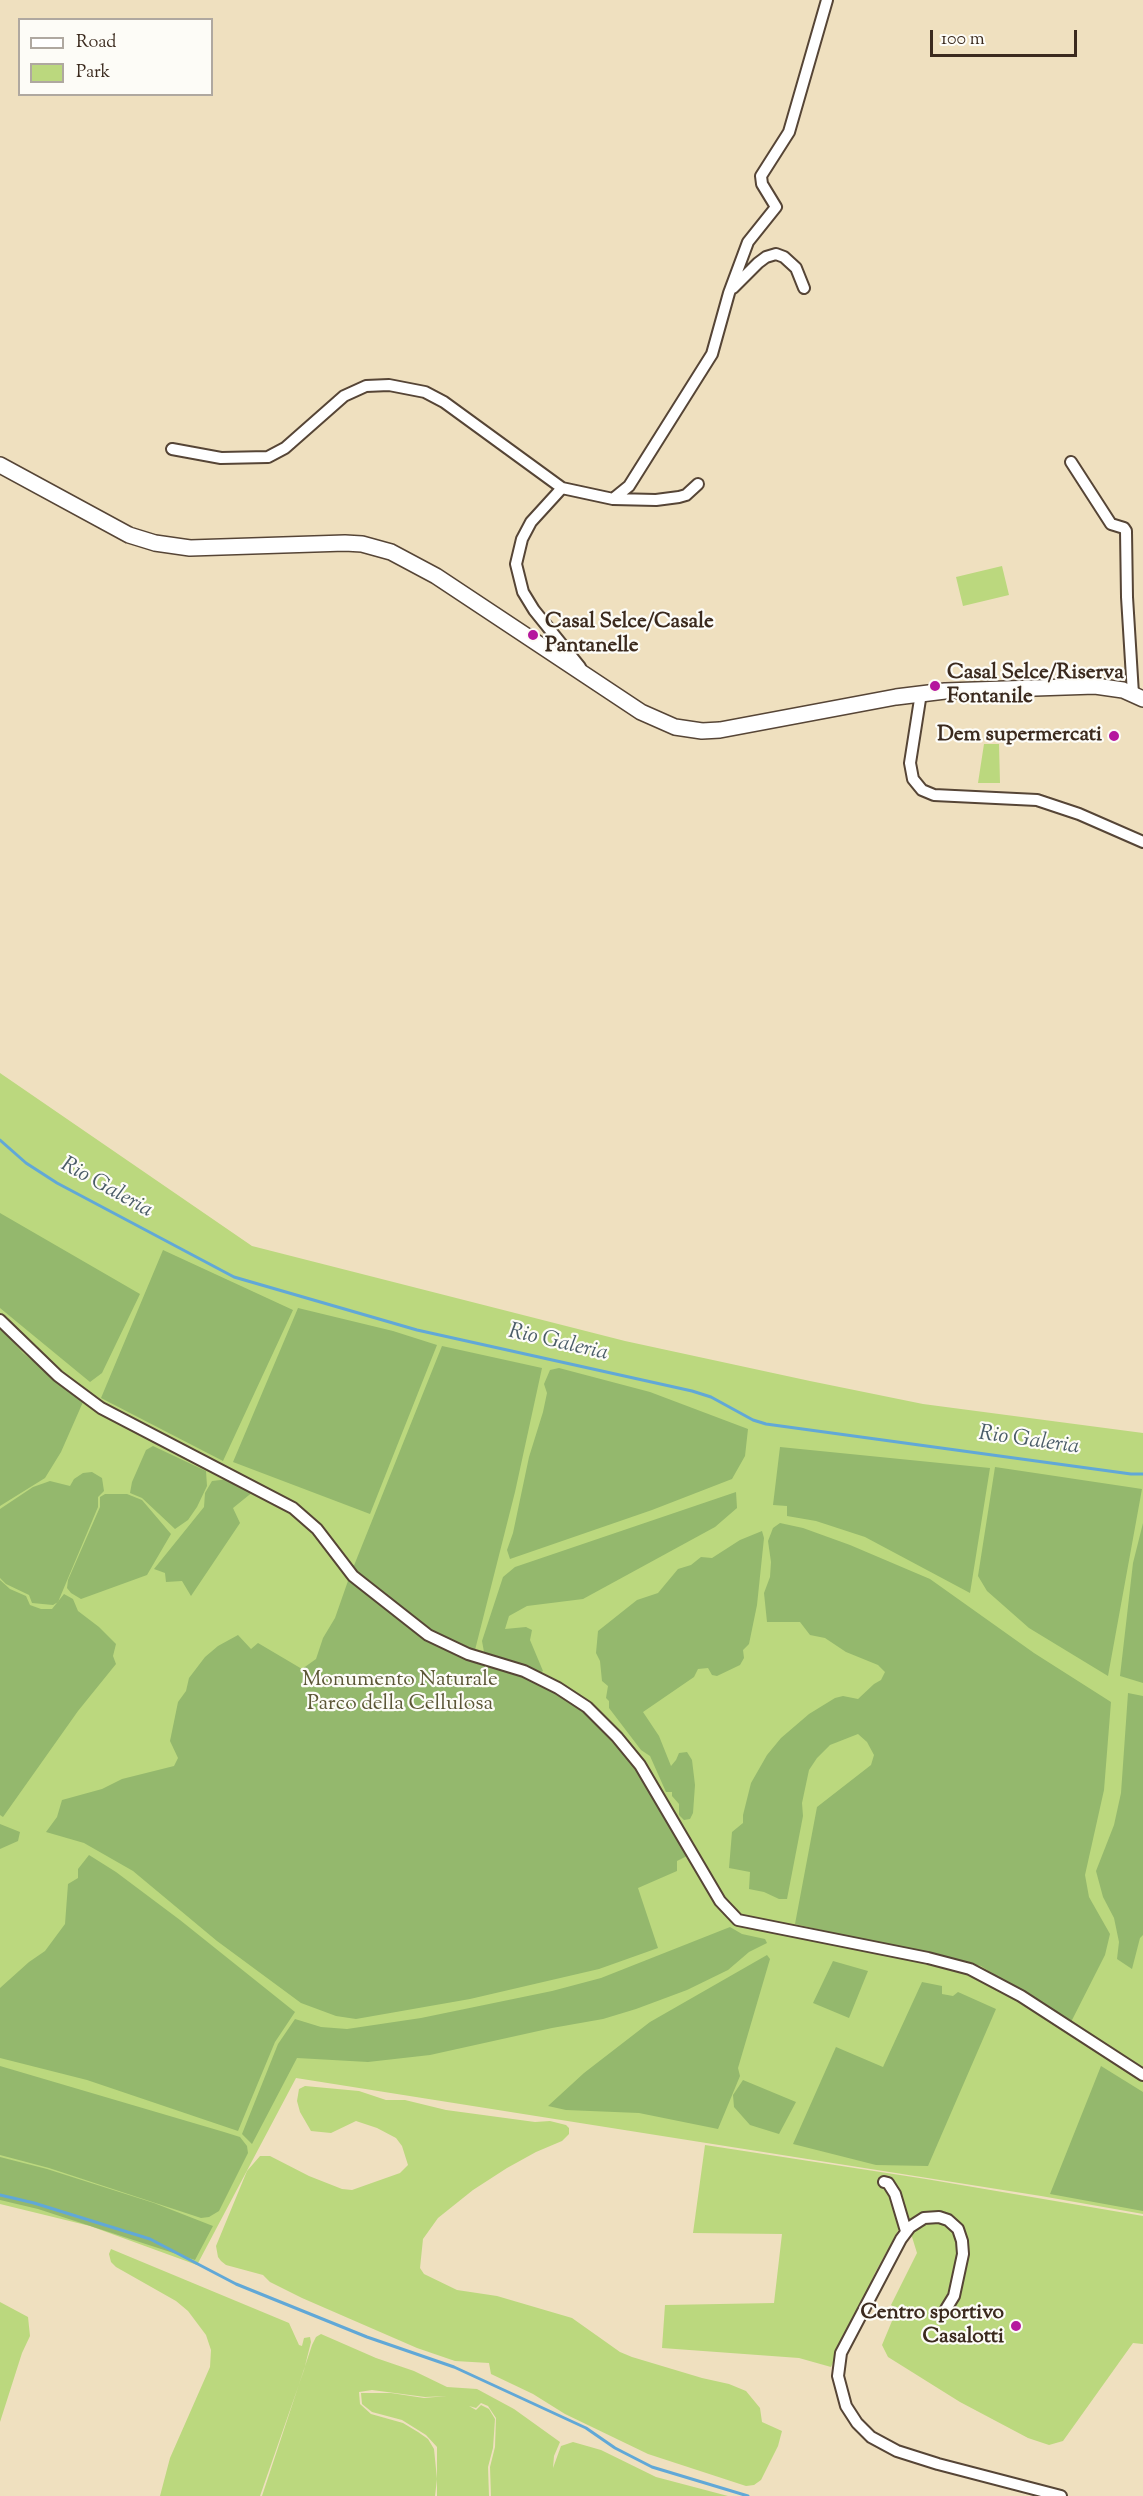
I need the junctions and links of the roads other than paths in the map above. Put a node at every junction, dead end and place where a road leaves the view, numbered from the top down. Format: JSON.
{"nodes":[{"id":1,"x":827,"y":0,"type":"edge"},
{"id":2,"x":804,"y":288,"type":"dead end"},
{"id":3,"x":729,"y":293,"type":"junction"},
{"id":4,"x":172,"y":449,"type":"dead end"},
{"id":5,"x":1071,"y":462,"type":"dead end"},
{"id":6,"x":0,"y":465,"type":"edge"},
{"id":7,"x":698,"y":484,"type":"dead end"},
{"id":8,"x":562,"y":488,"type":"junction"},
{"id":9,"x":613,"y":499,"type":"junction"},
{"id":10,"x":590,"y":678,"type":"junction"},
{"id":11,"x":921,"y":693,"type":"junction"},
{"id":12,"x":1138,"y":697,"type":"edge"},
{"id":13,"x":1143,"y":842,"type":"edge"},
{"id":14,"x":0,"y":1320,"type":"edge"},
{"id":15,"x":1143,"y":2075,"type":"edge"},
{"id":16,"x":884,"y":2182,"type":"dead end"},
{"id":17,"x":906,"y":2231,"type":"junction"},
{"id":18,"x":946,"y":2309,"type":"dead end"},
{"id":19,"x":1061,"y":2496,"type":"edge"}],
"edges":[{"from":1,"to":3,"type":"street"},
{"from":2,"to":3,"type":"street"},
{"from":3,"to":9,"type":"street"},
{"from":4,"to":8,"type":"street"},
{"from":5,"to":12,"type":"street"},
{"from":6,"to":10,"type":"main road"},
{"from":7,"to":9,"type":"street"},
{"from":8,"to":9,"type":"street"},
{"from":8,"to":10,"type":"street"},
{"from":10,"to":11,"type":"main road"},
{"from":11,"to":12,"type":"main road"},
{"from":11,"to":13,"type":"street"},
{"from":14,"to":15,"type":"street"},
{"from":16,"to":17,"type":"street"},
{"from":17,"to":18,"type":"street"},
{"from":17,"to":19,"type":"street"}]}
